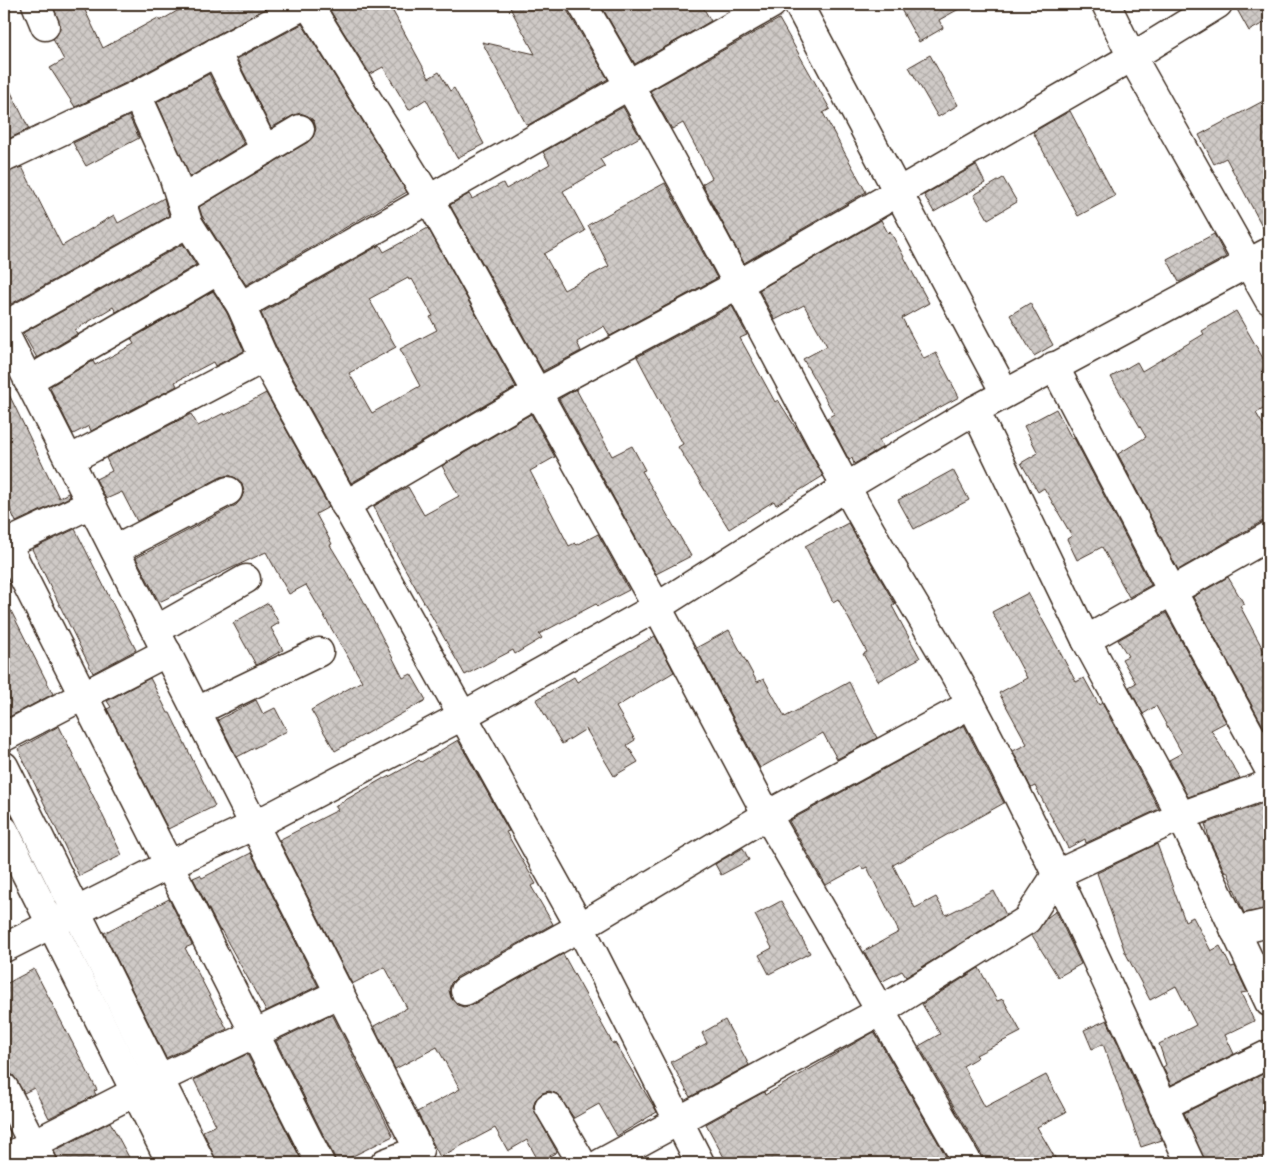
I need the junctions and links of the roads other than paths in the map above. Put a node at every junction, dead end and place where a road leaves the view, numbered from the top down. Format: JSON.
{"nodes":[{"id":1,"x":307,"y":4,"type":"edge"},
{"id":2,"x":582,"y":4,"type":"edge"},
{"id":3,"x":772,"y":4,"type":"edge"},
{"id":4,"x":798,"y":4,"type":"edge"},
{"id":5,"x":1106,"y":4,"type":"edge"},
{"id":6,"x":1218,"y":4,"type":"edge"},
{"id":7,"x":216,"y":52,"type":"junction"},
{"id":8,"x":1132,"y":57,"type":"junction"},
{"id":9,"x":630,"y":85,"type":"junction"},
{"id":10,"x":137,"y":95,"type":"junction"},
{"id":11,"x":300,"y":129,"type":"dead end"},
{"id":12,"x":265,"y":150,"type":"junction"},
{"id":13,"x":4,"y":158,"type":"edge"},
{"id":14,"x":897,"y":192,"type":"junction"},
{"id":15,"x":429,"y":200,"type":"junction"},
{"id":16,"x":185,"y":212,"type":"junction"},
{"id":17,"x":1259,"y":257,"type":"edge"},
{"id":18,"x":217,"y":270,"type":"junction"},
{"id":19,"x":739,"y":284,"type":"junction"},
{"id":20,"x":1269,"y":300,"type":"edge"},
{"id":21,"x":240,"y":306,"type":"junction"},
{"id":22,"x":6,"y":340,"type":"edge"},
{"id":23,"x":264,"y":358,"type":"junction"},
{"id":24,"x":1054,"y":366,"type":"junction"},
{"id":25,"x":28,"y":381,"type":"junction"},
{"id":26,"x":538,"y":392,"type":"junction"},
{"id":27,"x":1005,"y":393,"type":"junction"},
{"id":28,"x":975,"y":410,"type":"junction"},
{"id":29,"x":69,"y":460,"type":"junction"},
{"id":30,"x":846,"y":487,"type":"junction"},
{"id":31,"x":228,"y":491,"type":"dead end"},
{"id":32,"x":91,"y":504,"type":"junction"},
{"id":33,"x":345,"y":505,"type":"junction"},
{"id":34,"x":1269,"y":536,"type":"edge"},
{"id":35,"x":5,"y":543,"type":"edge"},
{"id":36,"x":115,"y":550,"type":"junction"},
{"id":37,"x":246,"y":579,"type":"dead end"},
{"id":38,"x":1172,"y":591,"type":"junction"},
{"id":39,"x":657,"y":607,"type":"junction"},
{"id":40,"x":1086,"y":640,"type":"junction"},
{"id":41,"x":161,"y":641,"type":"junction"},
{"id":42,"x":319,"y":652,"type":"dead end"},
{"id":43,"x":82,"y":695,"type":"junction"},
{"id":44,"x":971,"y":704,"type":"junction"},
{"id":45,"x":197,"y":711,"type":"junction"},
{"id":46,"x":464,"y":715,"type":"junction"},
{"id":47,"x":4,"y":738,"type":"edge"},
{"id":48,"x":4,"y":766,"type":"edge"},
{"id":49,"x":1269,"y":769,"type":"edge"},
{"id":50,"x":1269,"y":784,"type":"edge"},
{"id":51,"x":767,"y":815,"type":"junction"},
{"id":52,"x":1181,"y":816,"type":"junction"},
{"id":53,"x":255,"y":825,"type":"junction"},
{"id":54,"x":4,"y":830,"type":"edge"},
{"id":55,"x":168,"y":865,"type":"junction"},
{"id":56,"x":1057,"y":874,"type":"junction"},
{"id":57,"x":76,"y":912,"type":"junction"},
{"id":58,"x":50,"y":923,"type":"junction"},
{"id":59,"x":1269,"y":923,"type":"edge"},
{"id":60,"x":580,"y":928,"type":"junction"},
{"id":61,"x":1235,"y":931,"type":"junction"},
{"id":62,"x":4,"y":948,"type":"edge"},
{"id":63,"x":465,"y":991,"type":"dead end"},
{"id":64,"x":340,"y":993,"type":"junction"},
{"id":65,"x":1268,"y":995,"type":"edge"},
{"id":66,"x":879,"y":1012,"type":"junction"},
{"id":67,"x":254,"y":1033,"type":"junction"},
{"id":68,"x":1269,"y":1054,"type":"edge"},
{"id":69,"x":159,"y":1079,"type":"junction"},
{"id":70,"x":4,"y":1088,"type":"edge"},
{"id":71,"x":135,"y":1092,"type":"junction"},
{"id":72,"x":1163,"y":1106,"type":"junction"},
{"id":73,"x":549,"y":1107,"type":"dead end"},
{"id":74,"x":678,"y":1121,"type":"junction"},
{"id":75,"x":38,"y":1154,"type":"edge"},
{"id":76,"x":4,"y":1159,"type":"edge"},
{"id":77,"x":170,"y":1163,"type":"edge"},
{"id":78,"x":200,"y":1163,"type":"edge"},
{"id":79,"x":320,"y":1163,"type":"edge"},
{"id":80,"x":385,"y":1163,"type":"edge"},
{"id":81,"x":582,"y":1163,"type":"edge"},
{"id":82,"x":601,"y":1163,"type":"edge"},
{"id":83,"x":700,"y":1163,"type":"edge"},
{"id":84,"x":968,"y":1163,"type":"edge"},
{"id":85,"x":1190,"y":1163,"type":"edge"}],
"edges":[{"from":1,"to":7,"type":"street"},
{"from":1,"to":15,"type":"street"},
{"from":2,"to":9,"type":"street"},
{"from":3,"to":9,"type":"street"},
{"from":4,"to":14,"type":"street"},
{"from":5,"to":8,"type":"street"},
{"from":6,"to":8,"type":"street"},
{"from":7,"to":10,"type":"street"},
{"from":7,"to":12,"type":"street"},
{"from":8,"to":14,"type":"street"},
{"from":8,"to":17,"type":"street"},
{"from":9,"to":15,"type":"street"},
{"from":9,"to":19,"type":"street"},
{"from":10,"to":13,"type":"street"},
{"from":10,"to":16,"type":"street"},
{"from":11,"to":12,"type":"street"},
{"from":12,"to":16,"type":"street"},
{"from":14,"to":19,"type":"street"},
{"from":14,"to":27,"type":"street"},
{"from":15,"to":21,"type":"street"},
{"from":15,"to":26,"type":"street"},
{"from":16,"to":18,"type":"street"},
{"from":16,"to":22,"type":"street"},
{"from":17,"to":20,"type":"street"},
{"from":17,"to":24,"type":"street"},
{"from":18,"to":21,"type":"street"},
{"from":18,"to":25,"type":"street"},
{"from":19,"to":26,"type":"street"},
{"from":19,"to":30,"type":"street"},
{"from":21,"to":23,"type":"street"},
{"from":22,"to":25,"type":"street"},
{"from":23,"to":29,"type":"street"},
{"from":23,"to":33,"type":"street"},
{"from":24,"to":27,"type":"street"},
{"from":24,"to":38,"type":"street"},
{"from":25,"to":29,"type":"street"},
{"from":26,"to":33,"type":"street"},
{"from":26,"to":39,"type":"street"},
{"from":27,"to":28,"type":"street"},
{"from":28,"to":30,"type":"street"},
{"from":28,"to":40,"type":"street"},
{"from":29,"to":32,"type":"street"},
{"from":30,"to":39,"type":"street"},
{"from":30,"to":44,"type":"street"},
{"from":31,"to":36,"type":"street"},
{"from":32,"to":35,"type":"street"},
{"from":32,"to":36,"type":"street"},
{"from":33,"to":46,"type":"street"},
{"from":34,"to":38,"type":"street"},
{"from":35,"to":43,"type":"street"},
{"from":36,"to":41,"type":"street"},
{"from":37,"to":41,"type":"street"},
{"from":38,"to":40,"type":"street"},
{"from":38,"to":49,"type":"street"},
{"from":39,"to":46,"type":"street"},
{"from":39,"to":51,"type":"street"},
{"from":40,"to":52,"type":"street"},
{"from":41,"to":43,"type":"street"},
{"from":41,"to":45,"type":"street"},
{"from":42,"to":45,"type":"street"},
{"from":43,"to":47,"type":"street"},
{"from":43,"to":55,"type":"street"},
{"from":44,"to":51,"type":"street"},
{"from":44,"to":56,"type":"street"},
{"from":45,"to":53,"type":"street"},
{"from":46,"to":53,"type":"street"},
{"from":46,"to":60,"type":"street"},
{"from":48,"to":57,"type":"street"},
{"from":50,"to":52,"type":"street"},
{"from":51,"to":60,"type":"street"},
{"from":51,"to":66,"type":"street"},
{"from":52,"to":56,"type":"street"},
{"from":52,"to":61,"type":"street"},
{"from":53,"to":55,"type":"street"},
{"from":53,"to":64,"type":"street"},
{"from":54,"to":58,"type":"street"},
{"from":55,"to":57,"type":"street"},
{"from":55,"to":67,"type":"street"},
{"from":56,"to":66,"type":"street"},
{"from":56,"to":72,"type":"street"},
{"from":57,"to":58,"type":"street"},
{"from":57,"to":69,"type":"street"},
{"from":58,"to":62,"type":"street"},
{"from":58,"to":71,"type":"street"},
{"from":59,"to":61,"type":"street"},
{"from":60,"to":63,"type":"street"},
{"from":60,"to":74,"type":"street"},
{"from":61,"to":65,"type":"street"},
{"from":64,"to":67,"type":"street"},
{"from":64,"to":80,"type":"street"},
{"from":66,"to":74,"type":"street"},
{"from":66,"to":84,"type":"street"},
{"from":67,"to":69,"type":"street"},
{"from":67,"to":79,"type":"street"},
{"from":68,"to":72,"type":"street"},
{"from":69,"to":78,"type":"street"},
{"from":70,"to":75,"type":"street"},
{"from":71,"to":75,"type":"street"},
{"from":71,"to":77,"type":"street"},
{"from":72,"to":85,"type":"street"},
{"from":73,"to":81,"type":"street"},
{"from":74,"to":82,"type":"street"},
{"from":74,"to":83,"type":"street"},
{"from":75,"to":76,"type":"street"}]}
